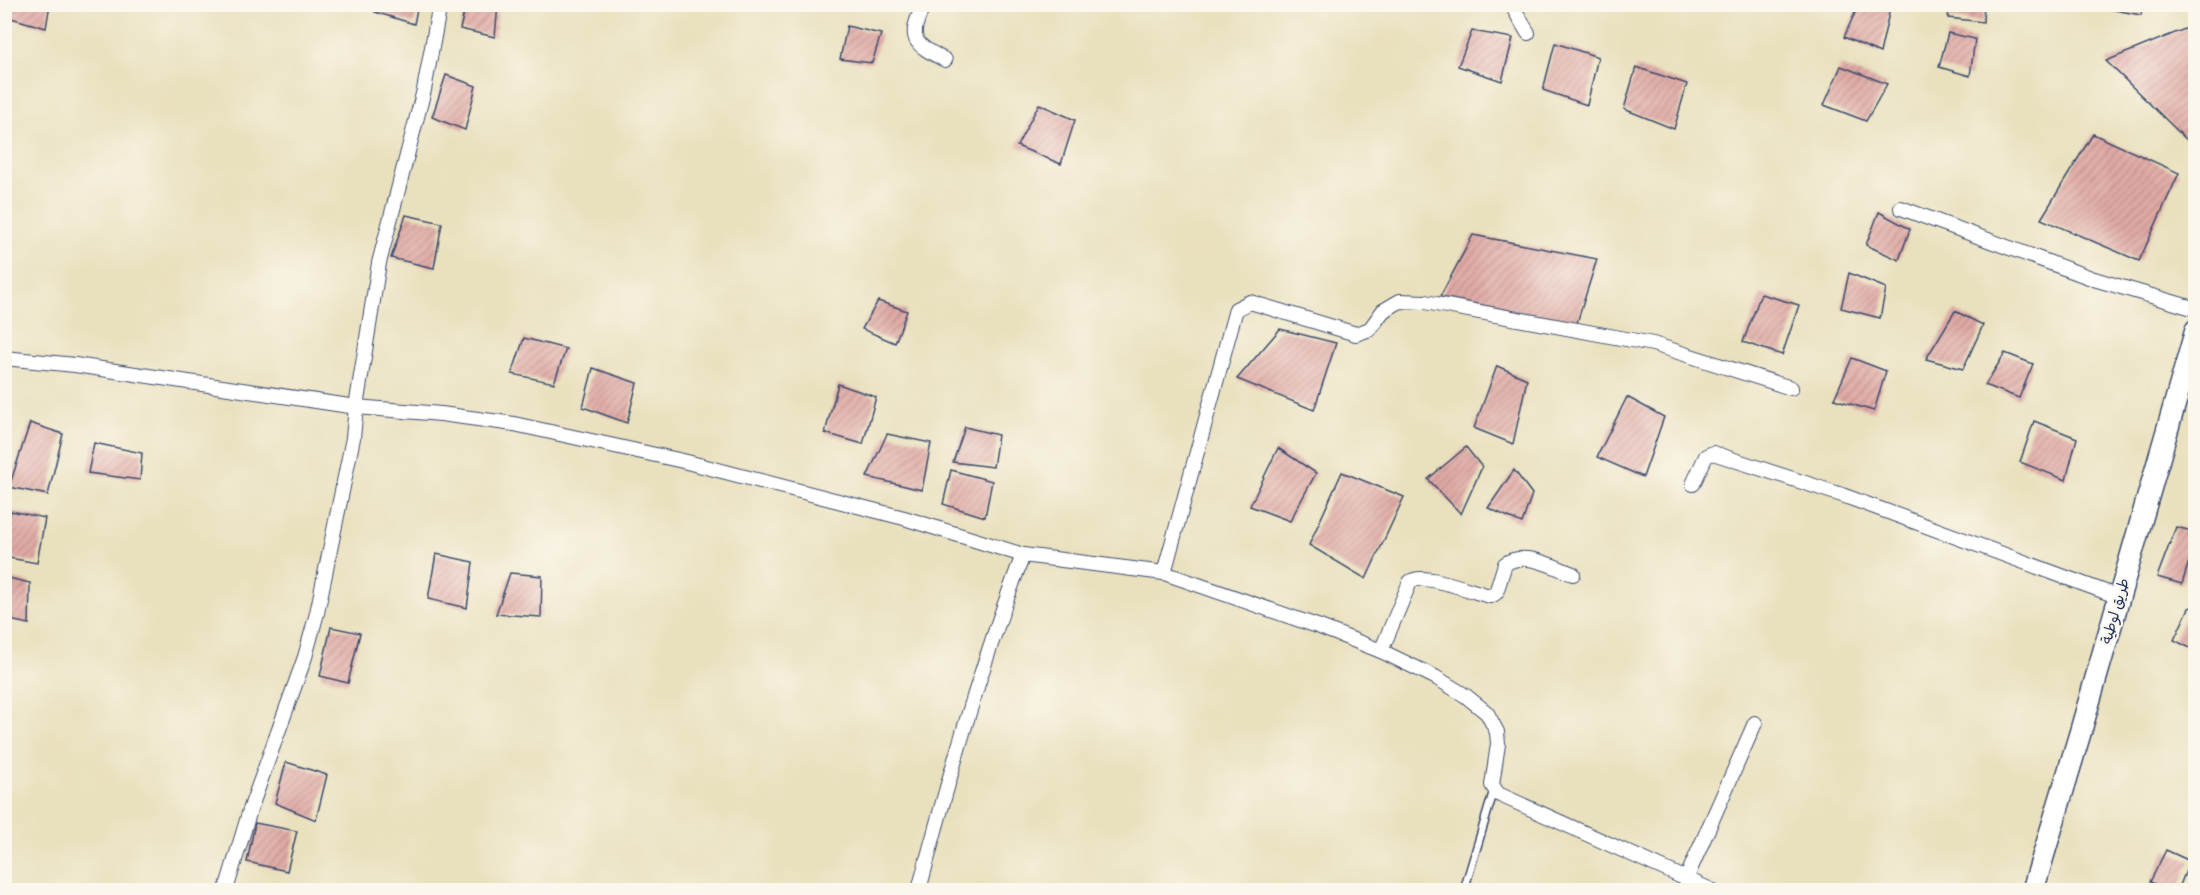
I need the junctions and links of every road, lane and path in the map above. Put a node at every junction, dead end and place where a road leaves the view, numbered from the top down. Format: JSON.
{"nodes":[{"id":1,"x":440,"y":4,"type":"edge"},
{"id":2,"x":924,"y":4,"type":"edge"},
{"id":3,"x":1511,"y":4,"type":"edge"},
{"id":4,"x":1528,"y":33,"type":"dead end"},
{"id":5,"x":945,"y":60,"type":"dead end"},
{"id":6,"x":1901,"y":208,"type":"dead end"},
{"id":7,"x":2196,"y":309,"type":"edge"},
{"id":8,"x":2196,"y":330,"type":"edge"},
{"id":9,"x":4,"y":357,"type":"edge"},
{"id":10,"x":1791,"y":388,"type":"dead end"},
{"id":11,"x":356,"y":407,"type":"junction"},
{"id":12,"x":1693,"y":484,"type":"dead end"},
{"id":13,"x":1023,"y":555,"type":"junction"},
{"id":14,"x":1164,"y":573,"type":"junction"},
{"id":15,"x":1573,"y":574,"type":"dead end"},
{"id":16,"x":2119,"y":597,"type":"junction"},
{"id":17,"x":1381,"y":651,"type":"junction"},
{"id":18,"x":1755,"y":723,"type":"dead end"},
{"id":19,"x":1494,"y":790,"type":"junction"},
{"id":20,"x":1686,"y":879,"type":"junction"},
{"id":21,"x":225,"y":891,"type":"edge"},
{"id":22,"x":919,"y":891,"type":"edge"},
{"id":23,"x":1464,"y":891,"type":"edge"},
{"id":24,"x":1712,"y":891,"type":"edge"},
{"id":25,"x":2032,"y":891,"type":"edge"}],
"edges":[{"from":1,"to":11,"type":"street"},
{"from":2,"to":5,"type":"street"},
{"from":3,"to":4,"type":"street"},
{"from":6,"to":7,"type":"street"},
{"from":8,"to":16,"type":"main road","name":"طريق لوطية"},
{"from":9,"to":11,"type":"street"},
{"from":10,"to":14,"type":"street"},
{"from":11,"to":13,"type":"street"},
{"from":11,"to":21,"type":"street"},
{"from":12,"to":16,"type":"street"},
{"from":13,"to":14,"type":"street"},
{"from":13,"to":22,"type":"street"},
{"from":14,"to":17,"type":"street"},
{"from":15,"to":17,"type":"street"},
{"from":16,"to":25,"type":"main road","name":"طريق لوطية"},
{"from":17,"to":19,"type":"street"},
{"from":18,"to":20,"type":"street"},
{"from":19,"to":20,"type":"street"},
{"from":19,"to":23,"type":"lane"},
{"from":20,"to":24,"type":"street"}]}
